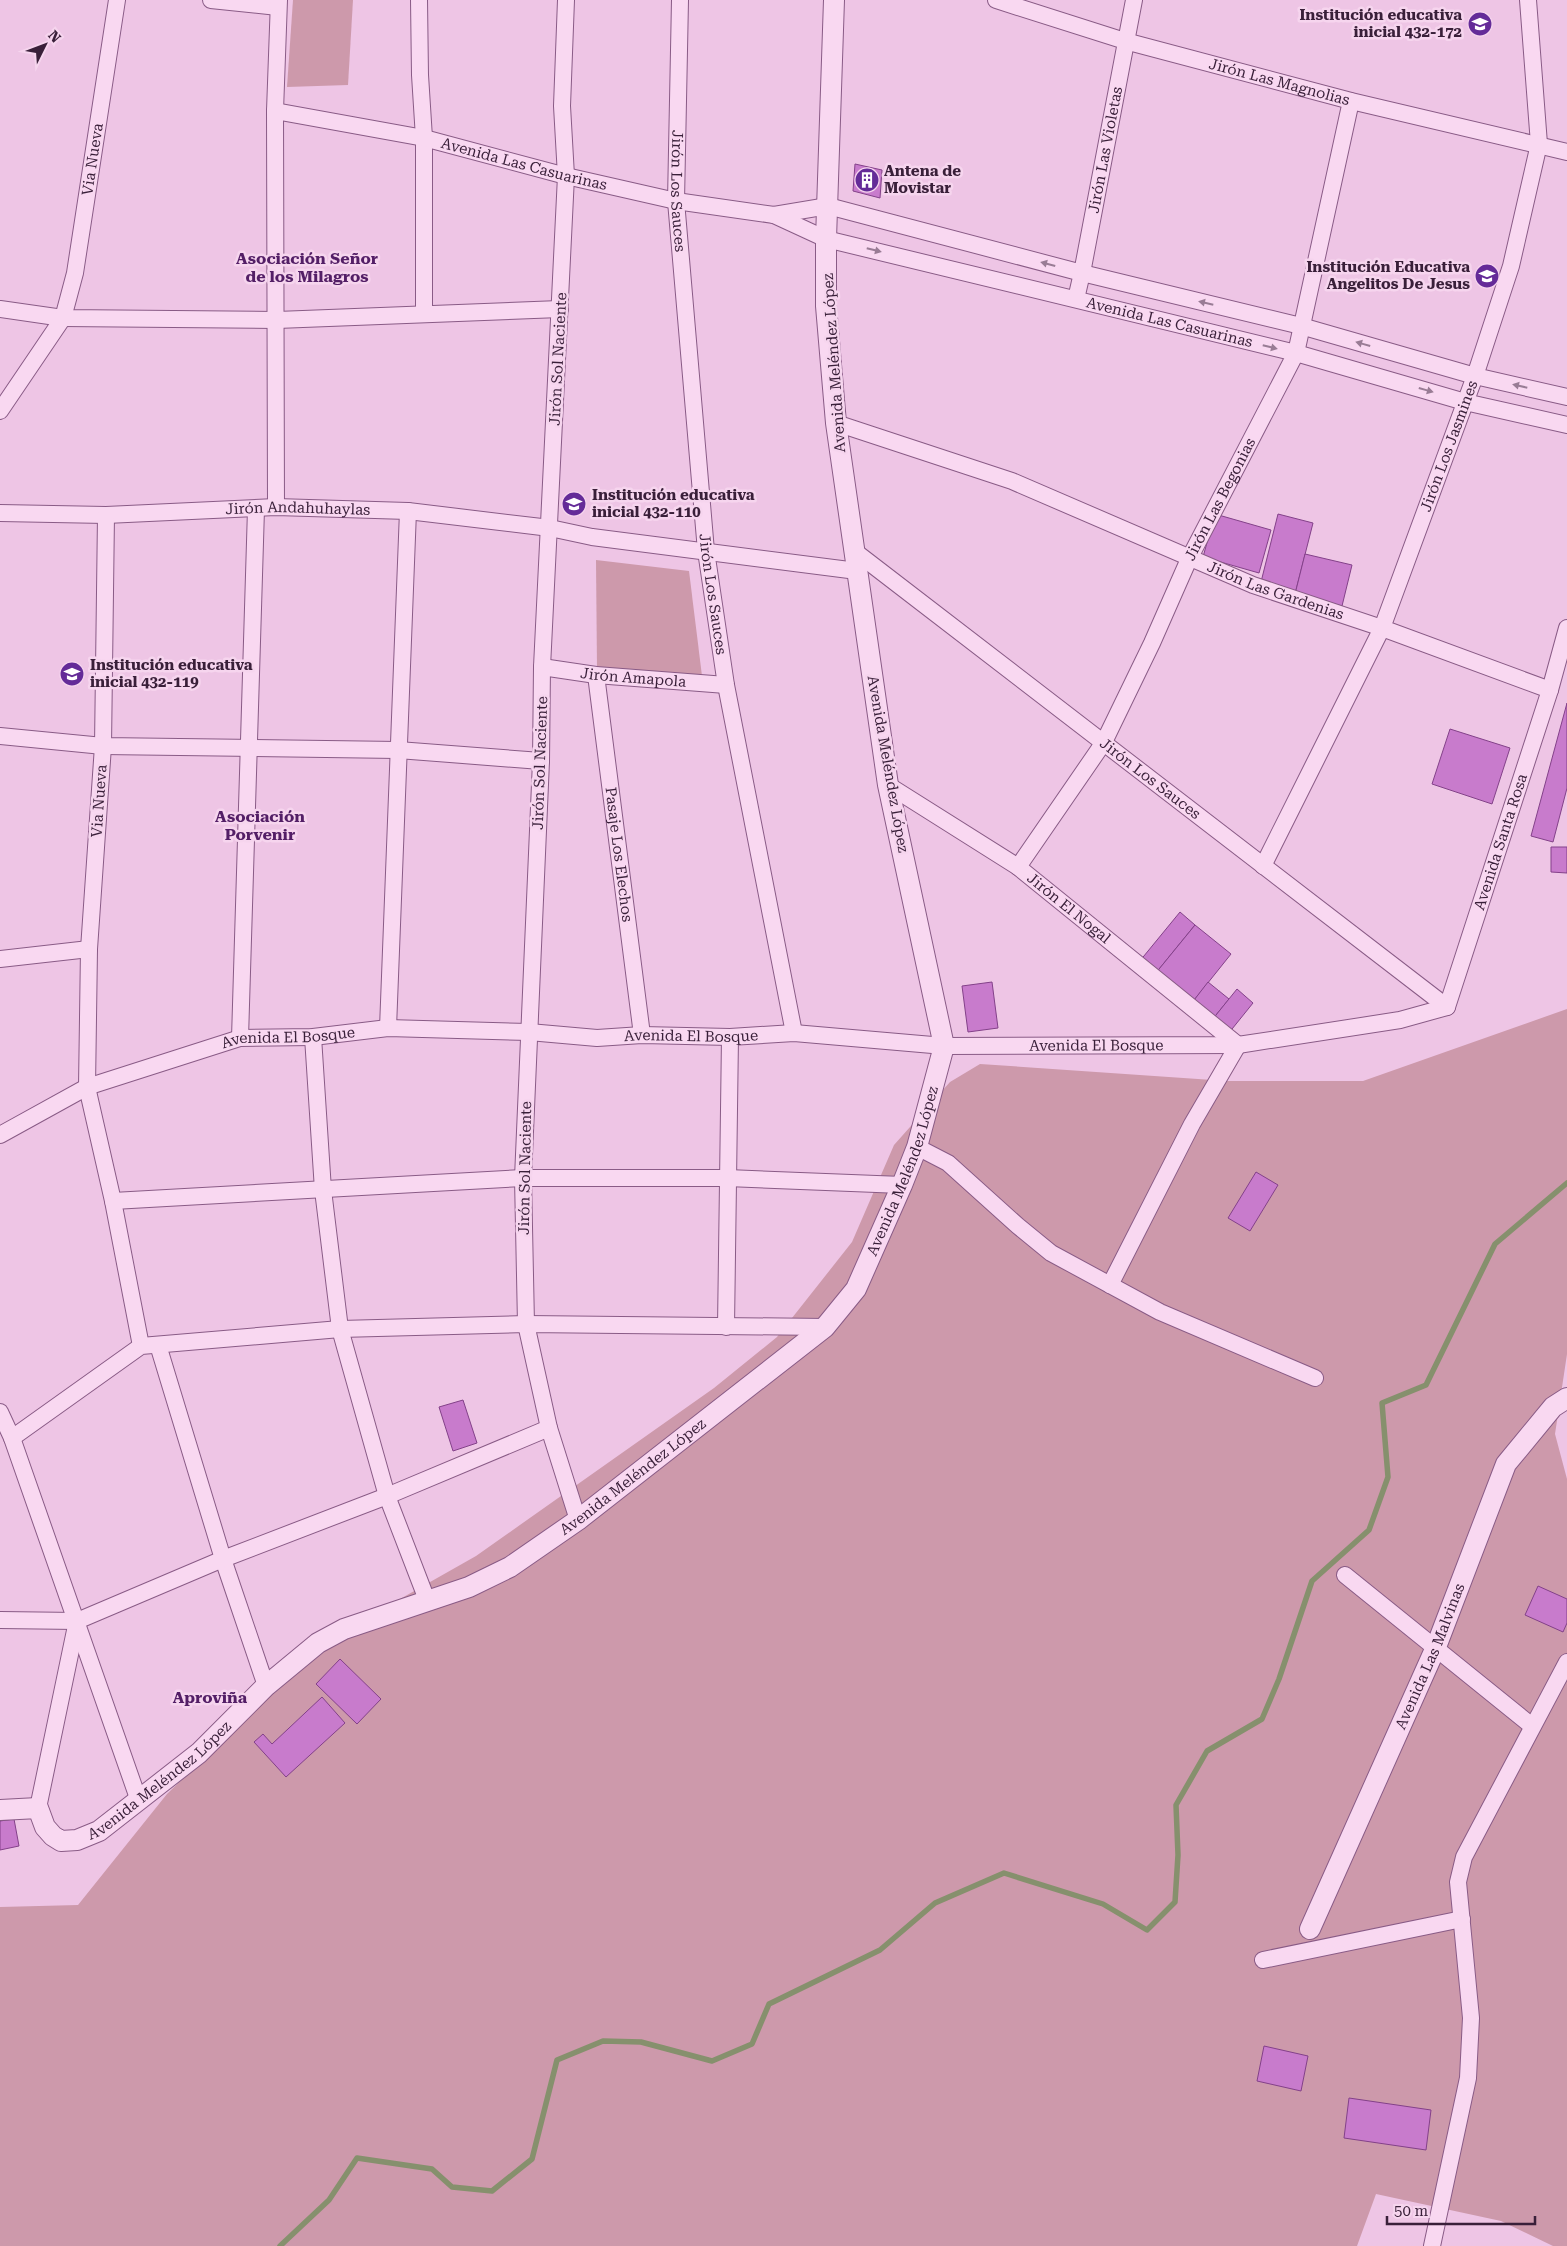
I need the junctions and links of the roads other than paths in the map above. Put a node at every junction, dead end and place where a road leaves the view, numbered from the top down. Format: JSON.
{"nodes":[{"id":1,"x":117,"y":0,"type":"edge"},
{"id":2,"x":211,"y":0,"type":"edge"},
{"id":3,"x":419,"y":0,"type":"edge"},
{"id":4,"x":566,"y":0,"type":"edge"},
{"id":5,"x":680,"y":0,"type":"edge"},
{"id":6,"x":834,"y":0,"type":"edge"},
{"id":7,"x":996,"y":0,"type":"edge"},
{"id":8,"x":1134,"y":0,"type":"edge"},
{"id":9,"x":1528,"y":0,"type":"edge"},
{"id":10,"x":278,"y":3,"type":"edge"},
{"id":11,"x":1125,"y":41,"type":"junction"},
{"id":12,"x":1351,"y":101,"type":"junction"},
{"id":13,"x":274,"y":111,"type":"junction"},
{"id":14,"x":424,"y":138,"type":"junction"},
{"id":15,"x":1538,"y":144,"type":"junction"},
{"id":16,"x":1567,"y":152,"type":"edge"},
{"id":17,"x":566,"y":176,"type":"junction"},
{"id":18,"x":676,"y":201,"type":"junction"},
{"id":19,"x":828,"y":206,"type":"junction"},
{"id":20,"x":774,"y":215,"type":"junction"},
{"id":21,"x":826,"y":239,"type":"junction"},
{"id":22,"x":1082,"y":273,"type":"junction"},
{"id":23,"x":1076,"y":299,"type":"junction"},
{"id":24,"x":0,"y":309,"type":"edge"},
{"id":25,"x":560,"y":309,"type":"junction"},
{"id":26,"x":424,"y":314,"type":"junction"},
{"id":27,"x":63,"y":318,"type":"junction"},
{"id":28,"x":276,"y":320,"type":"junction"},
{"id":29,"x":1301,"y":326,"type":"junction"},
{"id":30,"x":1296,"y":354,"type":"junction"},
{"id":31,"x":1475,"y":376,"type":"junction"},
{"id":32,"x":1567,"y":397,"type":"edge"},
{"id":33,"x":1465,"y":402,"type":"junction"},
{"id":34,"x":0,"y":412,"type":"edge"},
{"id":35,"x":836,"y":423,"type":"junction"},
{"id":36,"x":1567,"y":425,"type":"edge"},
{"id":37,"x":276,"y":507,"type":"junction"},
{"id":38,"x":256,"y":509,"type":"junction"},
{"id":39,"x":408,"y":511,"type":"junction"},
{"id":40,"x":0,"y":513,"type":"edge"},
{"id":41,"x":106,"y":514,"type":"junction"},
{"id":42,"x":550,"y":528,"type":"junction"},
{"id":43,"x":853,"y":550,"type":"junction"},
{"id":44,"x":706,"y":551,"type":"junction"},
{"id":45,"x":1189,"y":559,"type":"junction"},
{"id":46,"x":857,"y":571,"type":"junction"},
{"id":47,"x":1382,"y":628,"type":"junction"},
{"id":48,"x":1567,"y":628,"type":"edge"},
{"id":49,"x":542,"y":667,"type":"junction"},
{"id":50,"x":596,"y":675,"type":"junction"},
{"id":51,"x":726,"y":685,"type":"junction"},
{"id":52,"x":1550,"y":690,"type":"junction"},
{"id":53,"x":0,"y":736,"type":"edge"},
{"id":54,"x":1104,"y":742,"type":"junction"},
{"id":55,"x":103,"y":746,"type":"junction"},
{"id":56,"x":249,"y":747,"type":"junction"},
{"id":57,"x":398,"y":750,"type":"junction"},
{"id":58,"x":541,"y":761,"type":"junction"},
{"id":59,"x":888,"y":785,"type":"junction"},
{"id":60,"x":1264,"y":866,"type":"junction"},
{"id":61,"x":1018,"y":867,"type":"junction"},
{"id":62,"x":89,"y":949,"type":"junction"},
{"id":63,"x":0,"y":959,"type":"edge"},
{"id":64,"x":1447,"y":1007,"type":"junction"},
{"id":65,"x":388,"y":1028,"type":"junction"},
{"id":66,"x":529,"y":1032,"type":"junction"},
{"id":67,"x":794,"y":1033,"type":"junction"},
{"id":68,"x":642,"y":1035,"type":"junction"},
{"id":69,"x":313,"y":1036,"type":"junction"},
{"id":70,"x":730,"y":1037,"type":"junction"},
{"id":71,"x":240,"y":1038,"type":"junction"},
{"id":72,"x":1238,"y":1045,"type":"junction"},
{"id":73,"x":944,"y":1046,"type":"junction"},
{"id":74,"x":86,"y":1087,"type":"junction"},
{"id":75,"x":0,"y":1135,"type":"edge"},
{"id":76,"x":917,"y":1147,"type":"junction"},
{"id":77,"x":524,"y":1178,"type":"junction"},
{"id":78,"x":727,"y":1178,"type":"junction"},
{"id":79,"x":902,"y":1185,"type":"junction"},
{"id":80,"x":323,"y":1190,"type":"junction"},
{"id":81,"x":113,"y":1201,"type":"junction"},
{"id":82,"x":1110,"y":1285,"type":"junction"},
{"id":83,"x":526,"y":1324,"type":"junction"},
{"id":84,"x":726,"y":1327,"type":"junction"},
{"id":85,"x":825,"y":1327,"type":"junction"},
{"id":86,"x":340,"y":1328,"type":"junction"},
{"id":87,"x":158,"y":1345,"type":"junction"},
{"id":88,"x":141,"y":1346,"type":"junction"},
{"id":89,"x":1315,"y":1378,"type":"dead end"},
{"id":90,"x":1567,"y":1398,"type":"edge"},
{"id":91,"x":0,"y":1412,"type":"edge"},
{"id":92,"x":549,"y":1428,"type":"junction"},
{"id":93,"x":12,"y":1438,"type":"junction"},
{"id":94,"x":387,"y":1496,"type":"junction"},
{"id":95,"x":578,"y":1520,"type":"junction"},
{"id":96,"x":223,"y":1559,"type":"junction"},
{"id":97,"x":1345,"y":1576,"type":"dead end"},
{"id":98,"x":427,"y":1600,"type":"junction"},
{"id":99,"x":0,"y":1620,"type":"edge"},
{"id":100,"x":77,"y":1621,"type":"junction"},
{"id":101,"x":1436,"y":1647,"type":"junction"},
{"id":102,"x":1567,"y":1662,"type":"edge"},
{"id":103,"x":266,"y":1686,"type":"junction"},
{"id":104,"x":1532,"y":1726,"type":"junction"},
{"id":105,"x":139,"y":1801,"type":"junction"},
{"id":106,"x":38,"y":1808,"type":"junction"},
{"id":107,"x":0,"y":1810,"type":"edge"},
{"id":108,"x":1462,"y":1919,"type":"junction"},
{"id":109,"x":1310,"y":1929,"type":"dead end"},
{"id":110,"x":1262,"y":1960,"type":"dead end"},
{"id":111,"x":1432,"y":2246,"type":"edge"}],
"edges":[{"from":1,"to":27,"type":"street","name":"Via Nueva"},
{"from":2,"to":10,"type":"street"},
{"from":3,"to":14,"type":"street"},
{"from":4,"to":17,"type":"street","name":"Jirón Sol Naciente"},
{"from":5,"to":18,"type":"street","name":"Jirón Los Sauces"},
{"from":6,"to":19,"type":"street","name":"Avenida Meléndez López"},
{"from":7,"to":11,"type":"street","name":"Jirón Las Magnolias"},
{"from":8,"to":11,"type":"street","name":"Jirón Las Violetas"},
{"from":9,"to":15,"type":"street","name":"Jirón Los Jasmines"},
{"from":10,"to":13,"type":"street"},
{"from":11,"to":12,"type":"street","name":"Jirón Las Magnolias"},
{"from":11,"to":22,"type":"street","name":"Jirón Las Violetas"},
{"from":12,"to":15,"type":"street","name":"Jirón Las Magnolias"},
{"from":12,"to":29,"type":"street","name":"Jirón Las Begonias"},
{"from":13,"to":14,"type":"street","name":"Avenida Las Casuarinas"},
{"from":13,"to":28,"type":"street"},
{"from":14,"to":17,"type":"street","name":"Avenida Las Casuarinas"},
{"from":14,"to":26,"type":"street"},
{"from":15,"to":16,"type":"street","name":"Jirón Las Magnolias"},
{"from":15,"to":31,"type":"street","name":"Jirón Los Jasmines"},
{"from":17,"to":18,"type":"street","name":"Avenida Las Casuarinas"},
{"from":17,"to":25,"type":"street","name":"Jirón Sol Naciente"},
{"from":18,"to":20,"type":"street","name":"Avenida Las Casuarinas"},
{"from":18,"to":44,"type":"street","name":"Jirón Los Sauces"},
{"from":19,"to":20,"type":"street","name":"Avenida Las Casuarinas"},
{"from":19,"to":21,"type":"street","name":"Avenida Meléndez López"},
{"from":22,"to":19,"type":"street","name":"Avenida Las Casuarinas","one_way":true},
{"from":20,"to":21,"type":"street","name":"Avenida Las Casuarinas"},
{"from":21,"to":23,"type":"street","name":"Avenida Las Casuarinas","one_way":true},
{"from":21,"to":35,"type":"street","name":"Avenida Meléndez López"},
{"from":22,"to":23,"type":"street","name":"Jirón Las Violetas"},
{"from":29,"to":22,"type":"street","name":"Avenida Las Casuarinas","one_way":true},
{"from":23,"to":30,"type":"street","name":"Avenida Las Casuarinas","one_way":true},
{"from":24,"to":27,"type":"street"},
{"from":25,"to":26,"type":"street"},
{"from":25,"to":42,"type":"street","name":"Jirón Sol Naciente"},
{"from":26,"to":28,"type":"street"},
{"from":27,"to":28,"type":"street"},
{"from":27,"to":34,"type":"street","name":"Via Nueva"},
{"from":28,"to":37,"type":"street"},
{"from":29,"to":30,"type":"street","name":"Jirón Las Begonias"},
{"from":31,"to":29,"type":"street","name":"Avenida Las Casuarinas","one_way":true},
{"from":30,"to":33,"type":"street","name":"Avenida Las Casuarinas","one_way":true},
{"from":30,"to":45,"type":"street","name":"Jirón Las Begonias"},
{"from":32,"to":31,"type":"street","name":"Avenida Las Casuarinas","one_way":true},
{"from":31,"to":33,"type":"street","name":"Jirón Los Jasmines"},
{"from":33,"to":36,"type":"street","name":"Avenida Las Casuarinas"},
{"from":33,"to":47,"type":"street","name":"Jirón Los Jasmines"},
{"from":35,"to":43,"type":"street","name":"Avenida Meléndez López"},
{"from":35,"to":45,"type":"street","name":"Jirón Las Gardenias"},
{"from":37,"to":38,"type":"street","name":"Jirón Andahuhaylas"},
{"from":37,"to":39,"type":"street","name":"Jirón Andahuhaylas"},
{"from":38,"to":41,"type":"street","name":"Jirón Andahuhaylas"},
{"from":38,"to":56,"type":"street"},
{"from":39,"to":42,"type":"street","name":"Jirón Andahuhaylas"},
{"from":39,"to":57,"type":"street"},
{"from":40,"to":41,"type":"street","name":"Jirón Andahuhaylas"},
{"from":41,"to":55,"type":"street","name":"Via Nueva"},
{"from":42,"to":44,"type":"street","name":"Jirón Andahuhaylas"},
{"from":42,"to":49,"type":"street","name":"Jirón Sol Naciente"},
{"from":43,"to":46,"type":"street","name":"Avenida Meléndez López"},
{"from":43,"to":54,"type":"street","name":"Jirón Los Sauces"},
{"from":44,"to":46,"type":"street"},
{"from":44,"to":51,"type":"street","name":"Jirón Los Sauces"},
{"from":45,"to":47,"type":"street","name":"Jirón Las Gardenias"},
{"from":45,"to":54,"type":"street","name":"Jirón Las Begonias"},
{"from":46,"to":59,"type":"street","name":"Avenida Meléndez López"},
{"from":47,"to":52,"type":"street","name":"Jirón Las Gardenias"},
{"from":47,"to":60,"type":"street","name":"Jirón Los Jasmines"},
{"from":48,"to":52,"type":"street","name":"Avenida Santa Rosa"},
{"from":49,"to":50,"type":"street","name":"Jirón Amapola"},
{"from":49,"to":58,"type":"street","name":"Jirón Sol Naciente"},
{"from":50,"to":51,"type":"street","name":"Jirón Amapola"},
{"from":50,"to":68,"type":"street","name":"Pasaje Los Elechos"},
{"from":51,"to":67,"type":"street","name":"Jirón Los Sauces"},
{"from":52,"to":64,"type":"street","name":"Avenida Santa Rosa"},
{"from":53,"to":55,"type":"street"},
{"from":54,"to":60,"type":"street","name":"Jirón Los Sauces"},
{"from":54,"to":61,"type":"street","name":"Jirón Las Begonias"},
{"from":55,"to":56,"type":"street"},
{"from":55,"to":62,"type":"street","name":"Via Nueva"},
{"from":56,"to":57,"type":"street"},
{"from":56,"to":71,"type":"street"},
{"from":57,"to":58,"type":"street"},
{"from":57,"to":65,"type":"street"},
{"from":58,"to":66,"type":"street","name":"Jirón Sol Naciente"},
{"from":59,"to":61,"type":"street","name":"Jirón El Nogal"},
{"from":59,"to":73,"type":"street","name":"Avenida Meléndez López"},
{"from":60,"to":64,"type":"street","name":"Jirón Los Sauces"},
{"from":61,"to":72,"type":"street","name":"Jirón El Nogal"},
{"from":62,"to":63,"type":"street"},
{"from":62,"to":74,"type":"street","name":"Via Nueva"},
{"from":64,"to":72,"type":"street","name":"Avenida El Bosque"},
{"from":65,"to":66,"type":"street","name":"Avenida El Bosque"},
{"from":65,"to":69,"type":"street","name":"Avenida El Bosque"},
{"from":66,"to":68,"type":"street","name":"Avenida El Bosque"},
{"from":66,"to":77,"type":"street","name":"Jirón Sol Naciente"},
{"from":67,"to":70,"type":"street","name":"Avenida El Bosque"},
{"from":67,"to":73,"type":"street","name":"Avenida El Bosque"},
{"from":68,"to":70,"type":"street","name":"Avenida El Bosque"},
{"from":69,"to":71,"type":"street","name":"Avenida El Bosque"},
{"from":69,"to":80,"type":"street"},
{"from":70,"to":78,"type":"street"},
{"from":71,"to":74,"type":"street","name":"Avenida El Bosque"},
{"from":72,"to":73,"type":"street","name":"Avenida El Bosque"},
{"from":72,"to":82,"type":"street"},
{"from":73,"to":76,"type":"street","name":"Avenida Meléndez López"},
{"from":74,"to":75,"type":"street","name":"Avenida El Bosque"},
{"from":74,"to":81,"type":"street","name":"Via Nueva"},
{"from":76,"to":79,"type":"street","name":"Avenida Meléndez López"},
{"from":76,"to":82,"type":"street"},
{"from":77,"to":78,"type":"street"},
{"from":77,"to":80,"type":"street"},
{"from":77,"to":83,"type":"street","name":"Jirón Sol Naciente"},
{"from":78,"to":79,"type":"street"},
{"from":78,"to":84,"type":"street"},
{"from":79,"to":85,"type":"street","name":"Avenida Meléndez López"},
{"from":80,"to":81,"type":"street"},
{"from":80,"to":86,"type":"street"},
{"from":81,"to":88,"type":"street","name":"Via Nueva"},
{"from":82,"to":89,"type":"street"},
{"from":83,"to":84,"type":"street"},
{"from":83,"to":86,"type":"street"},
{"from":83,"to":92,"type":"street","name":"Jirón Sol Naciente"},
{"from":84,"to":85,"type":"street"},
{"from":85,"to":95,"type":"street","name":"Avenida Meléndez López"},
{"from":86,"to":87,"type":"street"},
{"from":86,"to":94,"type":"street"},
{"from":87,"to":88,"type":"street"},
{"from":87,"to":96,"type":"street"},
{"from":88,"to":93,"type":"street"},
{"from":90,"to":101,"type":"street","name":"Avenida Las Malvinas"},
{"from":91,"to":93,"type":"street"},
{"from":92,"to":94,"type":"street"},
{"from":92,"to":95,"type":"street","name":"Jirón Sol Naciente"},
{"from":93,"to":100,"type":"street"},
{"from":94,"to":96,"type":"street"},
{"from":94,"to":98,"type":"street"},
{"from":95,"to":98,"type":"street","name":"Avenida Meléndez López"},
{"from":96,"to":100,"type":"street"},
{"from":96,"to":103,"type":"street"},
{"from":97,"to":101,"type":"street"},
{"from":98,"to":103,"type":"street","name":"Avenida Meléndez López"},
{"from":99,"to":100,"type":"street"},
{"from":100,"to":105,"type":"street"},
{"from":100,"to":106,"type":"street"},
{"from":101,"to":104,"type":"street"},
{"from":101,"to":109,"type":"street","name":"Avenida Las Malvinas"},
{"from":102,"to":104,"type":"street"},
{"from":103,"to":105,"type":"street","name":"Avenida Meléndez López"},
{"from":104,"to":108,"type":"street"},
{"from":105,"to":106,"type":"street","name":"Avenida Meléndez López"},
{"from":106,"to":107,"type":"street"},
{"from":108,"to":110,"type":"street"},
{"from":108,"to":111,"type":"street"}]}
